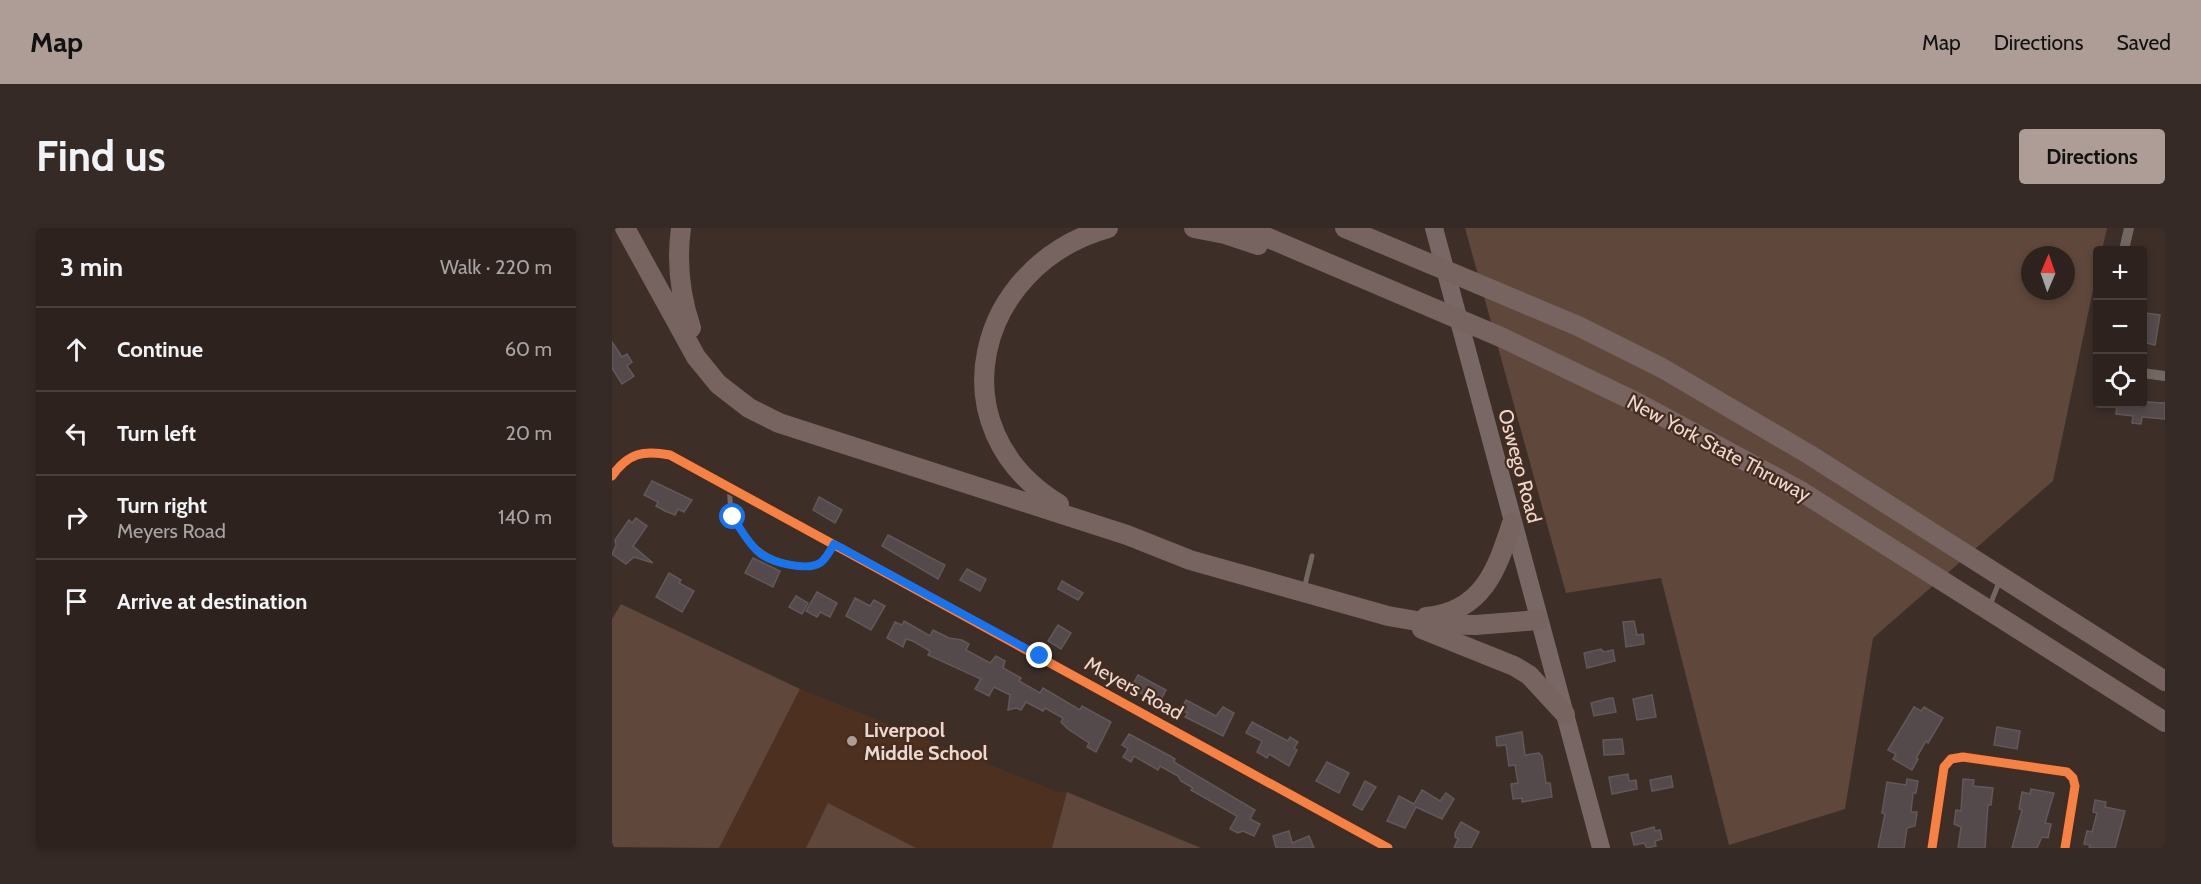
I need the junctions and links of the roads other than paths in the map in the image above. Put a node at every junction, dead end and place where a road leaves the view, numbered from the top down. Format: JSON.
{"nodes":[{"id":1,"x":625,"y":228,"type":"edge"},
{"id":2,"x":672,"y":228,"type":"edge"},
{"id":3,"x":681,"y":228,"type":"edge"},
{"id":4,"x":1108,"y":228,"type":"edge"},
{"id":5,"x":1194,"y":228,"type":"edge"},
{"id":6,"x":1245,"y":228,"type":"edge"},
{"id":7,"x":1345,"y":228,"type":"edge"},
{"id":8,"x":1366,"y":228,"type":"edge"},
{"id":9,"x":1434,"y":228,"type":"edge"},
{"id":10,"x":2129,"y":228,"type":"edge"},
{"id":11,"x":2125,"y":246,"type":"edge"},
{"id":12,"x":1411,"y":254,"type":"junction"},
{"id":13,"x":1352,"y":273,"type":"junction"},
{"id":14,"x":680,"y":326,"type":"junction"},
{"id":15,"x":2147,"y":374,"type":"edge"},
{"id":16,"x":2165,"y":376,"type":"edge"},
{"id":17,"x":612,"y":476,"type":"edge"},
{"id":18,"x":730,"y":488,"type":"junction"},
{"id":19,"x":1059,"y":504,"type":"junction"},
{"id":20,"x":1512,"y":523,"type":"junction"},
{"id":21,"x":834,"y":544,"type":"junction"},
{"id":22,"x":1312,"y":556,"type":"dead end"},
{"id":23,"x":2001,"y":576,"type":"junction"},
{"id":24,"x":1261,"y":580,"type":"junction"},
{"id":25,"x":1303,"y":592,"type":"junction"},
{"id":26,"x":1988,"y":609,"type":"junction"},
{"id":27,"x":1388,"y":616,"type":"junction"},
{"id":28,"x":1538,"y":620,"type":"junction"},
{"id":29,"x":2165,"y":681,"type":"edge"},
{"id":30,"x":1565,"y":714,"type":"junction"},
{"id":31,"x":2165,"y":722,"type":"edge"},
{"id":32,"x":1367,"y":837,"type":"junction"},
{"id":33,"x":1363,"y":848,"type":"edge"},
{"id":34,"x":1388,"y":848,"type":"edge"},
{"id":35,"x":1601,"y":848,"type":"edge"},
{"id":36,"x":1932,"y":848,"type":"edge"},
{"id":37,"x":2065,"y":848,"type":"edge"}],
"edges":[{"from":1,"to":14,"type":"highway"},
{"from":2,"to":14,"type":"highway"},
{"from":3,"to":19,"type":"highway"},
{"from":4,"to":19,"type":"highway"},
{"from":5,"to":13,"type":"highway"},
{"from":6,"to":13,"type":"highway","name":"New York State Thruway"},
{"from":7,"to":12,"type":"highway","name":"New York State Thruway"},
{"from":8,"to":12,"type":"highway"},
{"from":9,"to":20,"type":"main road","name":"Oswego Road"},
{"from":10,"to":11,"type":"street"},
{"from":12,"to":23,"type":"highway","name":"New York State Thruway"},
{"from":13,"to":26,"type":"highway","name":"New York State Thruway"},
{"from":14,"to":24,"type":"highway"},
{"from":15,"to":16,"type":"street"},
{"from":17,"to":18,"type":"street","name":"Meyers Road"},
{"from":18,"to":21,"type":"street","name":"Meyers Road"},
{"from":18,"to":21,"type":"lane"},
{"from":19,"to":24,"type":"highway"},
{"from":20,"to":27,"type":"highway"},
{"from":20,"to":28,"type":"main road","name":"Oswego Road"},
{"from":21,"to":32,"type":"street","name":"Meyers Road"},
{"from":22,"to":25,"type":"lane"},
{"from":23,"to":26,"type":"lane"},
{"from":23,"to":29,"type":"highway","name":"New York State Thruway"},
{"from":24,"to":25,"type":"highway"},
{"from":25,"to":27,"type":"highway"},
{"from":26,"to":31,"type":"highway","name":"New York State Thruway"},
{"from":27,"to":28,"type":"highway"},
{"from":27,"to":30,"type":"highway"},
{"from":28,"to":30,"type":"main road","name":"Oswego Road"},
{"from":30,"to":35,"type":"main road","name":"Oswego Road"},
{"from":32,"to":33,"type":"street"},
{"from":32,"to":34,"type":"street","name":"Meyers Road"},
{"from":36,"to":37,"type":"street"}]}
